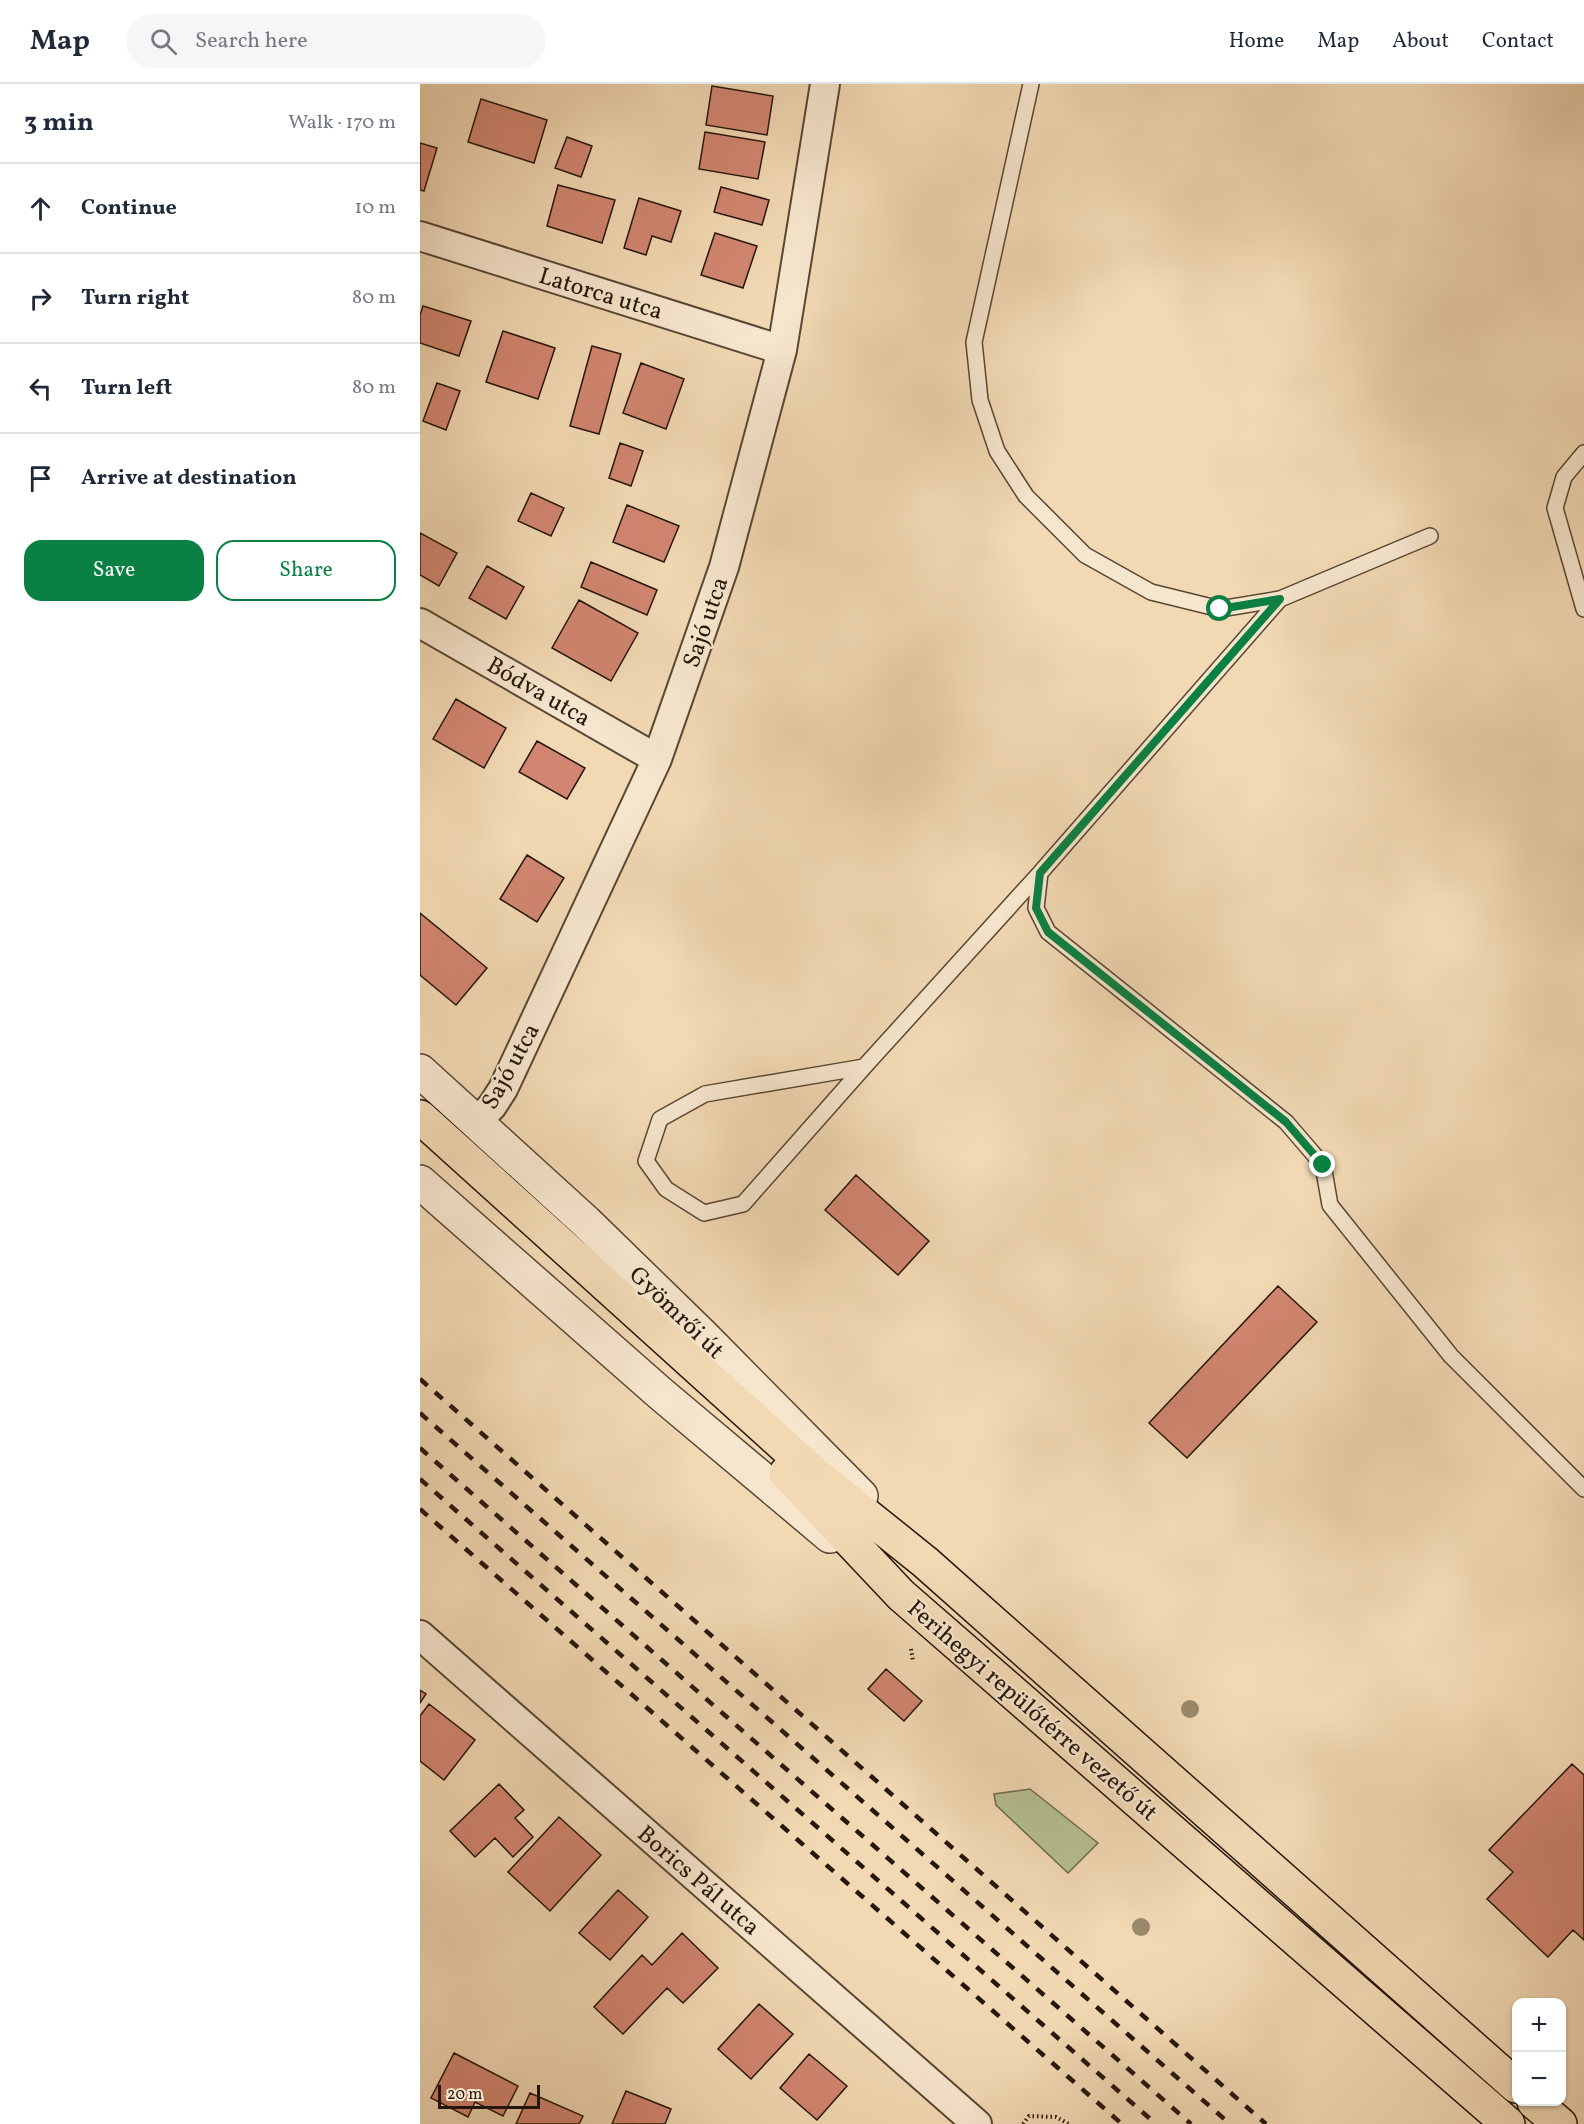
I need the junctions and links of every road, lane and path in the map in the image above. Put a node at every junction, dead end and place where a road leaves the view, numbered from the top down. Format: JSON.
{"nodes":[{"id":1,"x":825,"y":84,"type":"edge"},
{"id":2,"x":1030,"y":84,"type":"edge"},
{"id":3,"x":420,"y":236,"type":"edge"},
{"id":4,"x":782,"y":350,"type":"junction"},
{"id":5,"x":1584,"y":453,"type":"edge"},
{"id":6,"x":1430,"y":536,"type":"dead end"},
{"id":7,"x":1280,"y":599,"type":"junction"},
{"id":8,"x":1584,"y":609,"type":"edge"},
{"id":9,"x":420,"y":623,"type":"edge"},
{"id":10,"x":657,"y":759,"type":"junction"},
{"id":11,"x":1040,"y":873,"type":"junction"},
{"id":12,"x":864,"y":1067,"type":"junction"},
{"id":13,"x":420,"y":1071,"type":"edge"},
{"id":14,"x":420,"y":1117,"type":"edge"},
{"id":15,"x":477,"y":1122,"type":"junction"},
{"id":16,"x":420,"y":1182,"type":"edge"},
{"id":17,"x":585,"y":1268,"type":"junction"},
{"id":18,"x":1584,"y":1489,"type":"edge"},
{"id":19,"x":925,"y":1562,"type":"junction"},
{"id":20,"x":901,"y":1596,"type":"junction"},
{"id":21,"x":420,"y":1635,"type":"edge"},
{"id":22,"x":1512,"y":2082,"type":"edge"},
{"id":23,"x":1539,"y":2106,"type":"edge"},
{"id":24,"x":977,"y":2124,"type":"edge"},
{"id":25,"x":1023,"y":2124,"type":"edge"},
{"id":26,"x":1069,"y":2124,"type":"edge"},
{"id":27,"x":1508,"y":2124,"type":"edge"},
{"id":28,"x":1560,"y":2124,"type":"edge"}],
"edges":[{"from":1,"to":4,"type":"street","name":"Sajó utca"},
{"from":2,"to":7,"type":"lane"},
{"from":3,"to":4,"type":"street","name":"Latorca utca"},
{"from":4,"to":10,"type":"street","name":"Sajó utca"},
{"from":5,"to":8,"type":"lane"},
{"from":6,"to":7,"type":"lane"},
{"from":7,"to":11,"type":"lane"},
{"from":9,"to":10,"type":"street","name":"Bódva utca"},
{"from":10,"to":15,"type":"street","name":"Sajó utca"},
{"from":11,"to":12,"type":"lane"},
{"from":11,"to":18,"type":"lane"},
{"from":12,"to":12,"type":"lane"},
{"from":13,"to":15,"type":"street","name":"Gyömrői út"},
{"from":14,"to":17,"type":"main road","name":"Ferihegyi repülőtérre vezető út"},
{"from":15,"to":19,"type":"street","name":"Gyömrői út"},
{"from":16,"to":20,"type":"street"},
{"from":17,"to":19,"type":"main road","name":"Ferihegyi repülőtérre vezető út"},
{"from":17,"to":20,"type":"main road","name":"Ferihegyi repülőtérre vezető út"},
{"from":19,"to":22,"type":"main road","name":"Ferihegyi repülőtérre vezető út"},
{"from":20,"to":27,"type":"main road","name":"Ferihegyi repülőtérre vezető út"},
{"from":21,"to":24,"type":"street","name":"Borics Pál utca"},
{"from":23,"to":28,"type":"main road"},
{"from":25,"to":26,"type":"path"}]}
